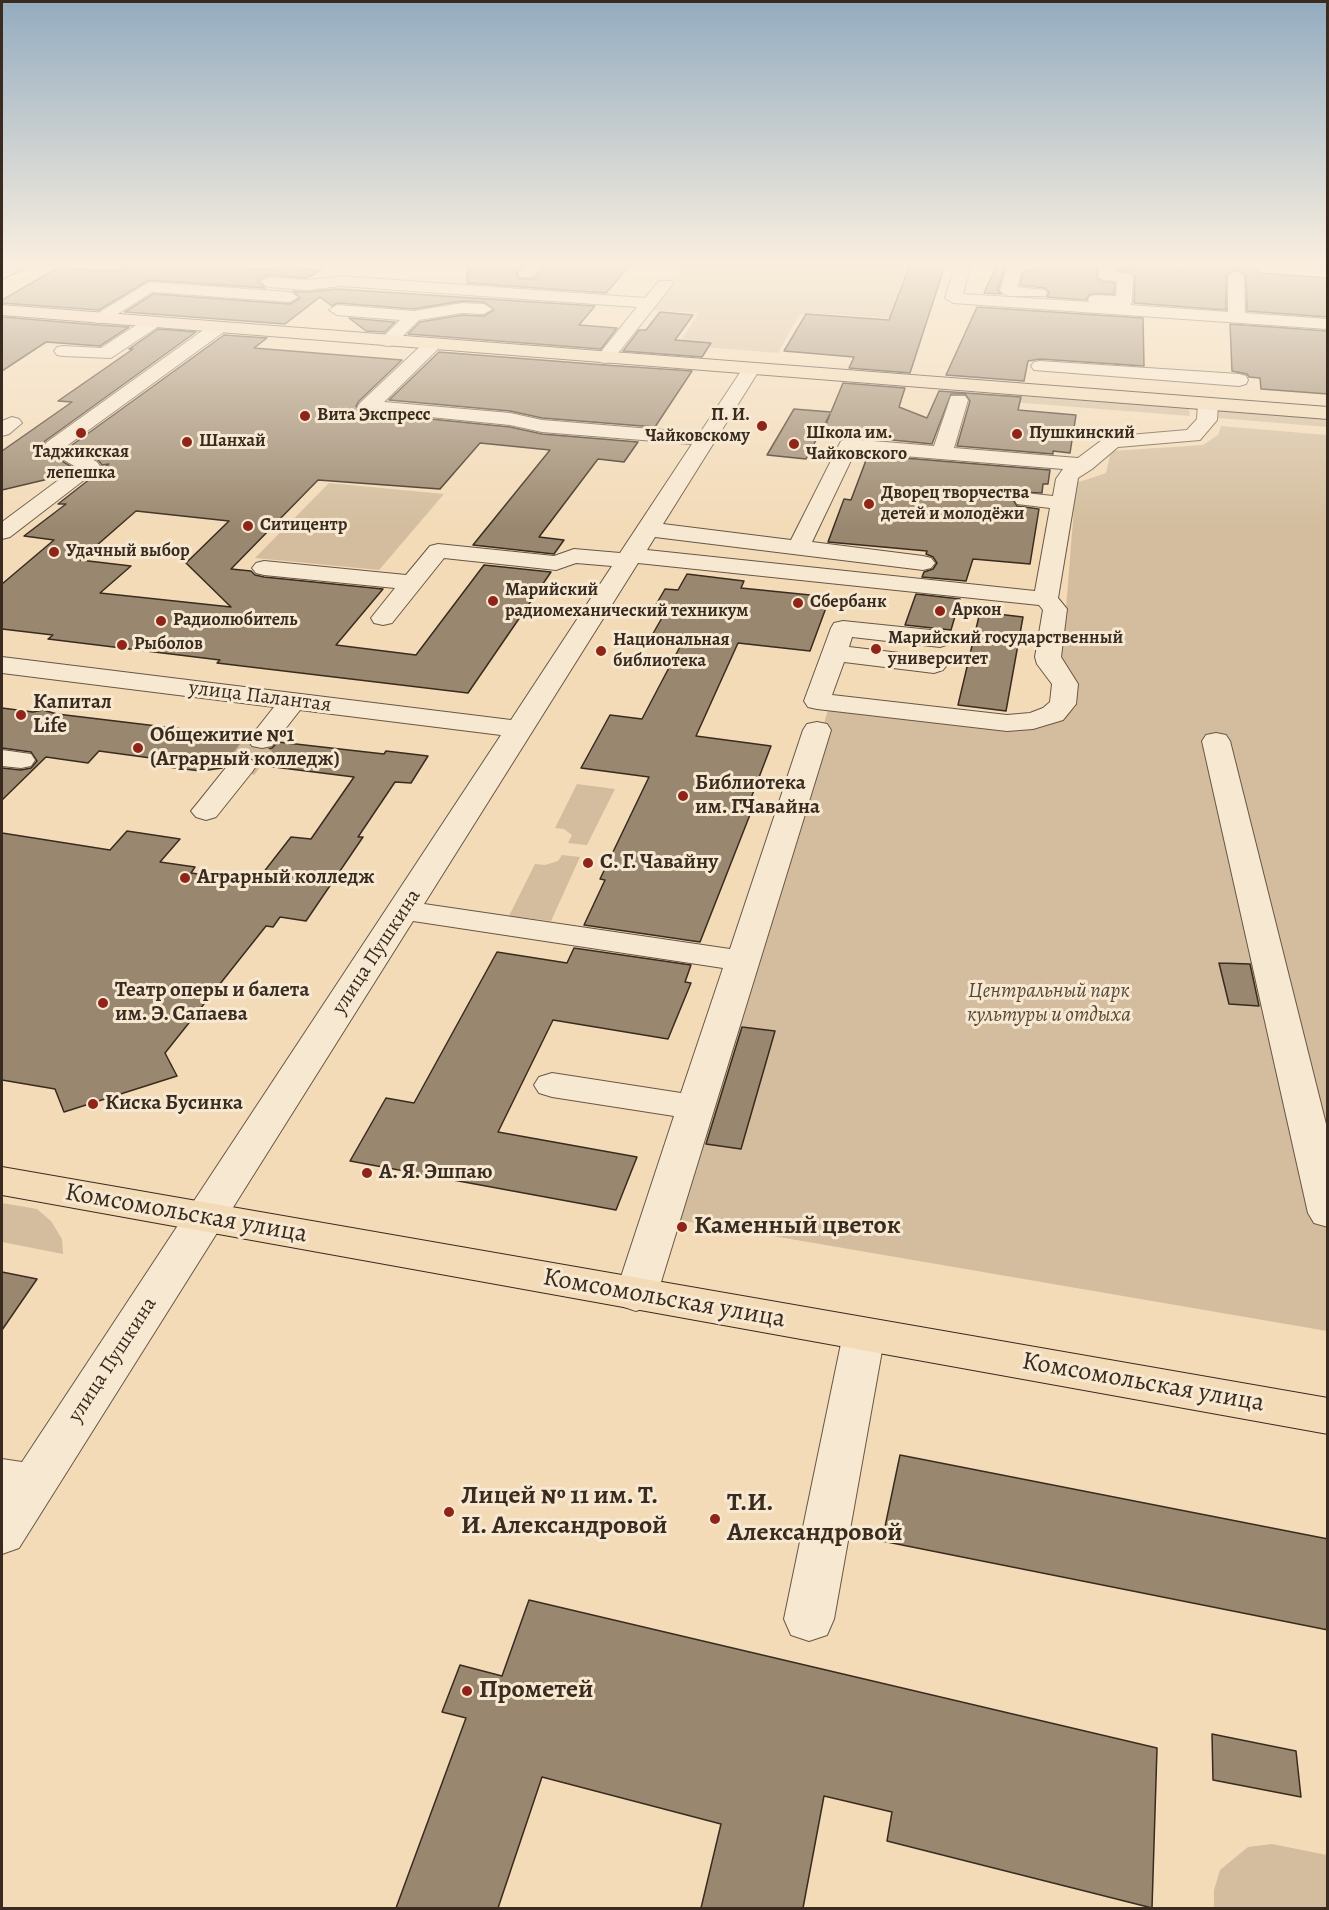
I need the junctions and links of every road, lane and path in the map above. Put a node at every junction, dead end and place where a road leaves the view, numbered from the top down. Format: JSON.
{"nodes":[{"id":1,"x":65,"y":351,"type":"edge"},
{"id":2,"x":109,"y":351,"type":"edge"},
{"id":3,"x":186,"y":351,"type":"edge"},
{"id":4,"x":426,"y":351,"type":"edge"},
{"id":5,"x":521,"y":351,"type":"edge"},
{"id":6,"x":611,"y":351,"type":"edge"},
{"id":7,"x":605,"y":358,"type":"junction"},
{"id":8,"x":1040,"y":366,"type":"dead end"},
{"id":9,"x":751,"y":369,"type":"junction"},
{"id":10,"x":1239,"y":380,"type":"dead end"},
{"id":11,"x":958,"y":400,"type":"dead end"},
{"id":12,"x":1208,"y":404,"type":"junction"},
{"id":13,"x":1328,"y":413,"type":"edge"},
{"id":14,"x":2,"y":422,"type":"edge"},
{"id":15,"x":2,"y":430,"type":"edge"},
{"id":16,"x":705,"y":440,"type":"junction"},
{"id":17,"x":942,"y":453,"type":"junction"},
{"id":18,"x":1085,"y":465,"type":"junction"},
{"id":19,"x":1025,"y":499,"type":"dead end"},
{"id":20,"x":1062,"y":502,"type":"junction"},
{"id":21,"x":648,"y":529,"type":"junction"},
{"id":22,"x":2,"y":532,"type":"edge"},
{"id":23,"x":798,"y":548,"type":"junction"},
{"id":24,"x":823,"y":551,"type":"junction"},
{"id":25,"x":630,"y":558,"type":"junction"},
{"id":26,"x":940,"y":565,"type":"dead end"},
{"id":27,"x":264,"y":568,"type":"dead end"},
{"id":28,"x":976,"y":570,"type":"dead end"},
{"id":29,"x":809,"y":573,"type":"junction"},
{"id":30,"x":412,"y":584,"type":"junction"},
{"id":31,"x":1047,"y":592,"type":"junction"},
{"id":32,"x":383,"y":618,"type":"dead end"},
{"id":33,"x":940,"y":639,"type":"dead end"},
{"id":34,"x":835,"y":653,"type":"junction"},
{"id":35,"x":934,"y":664,"type":"dead end"},
{"id":36,"x":2,"y":665,"type":"edge"},
{"id":37,"x":293,"y":701,"type":"junction"},
{"id":38,"x":519,"y":729,"type":"junction"},
{"id":39,"x":816,"y":730,"type":"dead end"},
{"id":40,"x":262,"y":740,"type":"tunnel mouth"},
{"id":41,"x":1216,"y":741,"type":"dead end"},
{"id":42,"x":242,"y":766,"type":"tunnel mouth"},
{"id":43,"x":206,"y":812,"type":"dead end"},
{"id":44,"x":403,"y":910,"type":"junction"},
{"id":45,"x":742,"y":961,"type":"junction"},
{"id":46,"x":552,"y":1085,"type":"dead end"},
{"id":47,"x":696,"y":1107,"type":"junction"},
{"id":48,"x":2,"y":1181,"type":"edge"},
{"id":49,"x":1328,"y":1213,"type":"edge"},
{"id":50,"x":206,"y":1218,"type":"junction"},
{"id":51,"x":636,"y":1294,"type":"junction"},
{"id":52,"x":864,"y":1334,"type":"junction"},
{"id":53,"x":1328,"y":1416,"type":"edge"},
{"id":54,"x":17,"y":1481,"type":"edge"},
{"id":55,"x":2,"y":1533,"type":"edge"},
{"id":56,"x":809,"y":1619,"type":"dead end"}],
"edges":[{"from":1,"to":2,"type":"street"},
{"from":3,"to":22,"type":"street"},
{"from":4,"to":16,"type":"street"},
{"from":5,"to":7,"type":"main road"},
{"from":6,"to":7,"type":"street"},
{"from":7,"to":9,"type":"main road"},
{"from":8,"to":10,"type":"street"},
{"from":9,"to":12,"type":"main road"},
{"from":9,"to":16,"type":"street","name":"улица Пушкина"},
{"from":11,"to":17,"type":"street"},
{"from":12,"to":13,"type":"main road"},
{"from":12,"to":18,"type":"street"},
{"from":14,"to":15,"type":"street"},
{"from":16,"to":21,"type":"street","name":"улица Пушкина"},
{"from":17,"to":18,"type":"street"},
{"from":17,"to":23,"type":"street"},
{"from":18,"to":20,"type":"street"},
{"from":19,"to":20,"type":"street"},
{"from":20,"to":31,"type":"street"},
{"from":21,"to":23,"type":"street"},
{"from":21,"to":25,"type":"street","name":"улица Пушкина"},
{"from":23,"to":24,"type":"street"},
{"from":24,"to":26,"type":"street"},
{"from":24,"to":29,"type":"street"},
{"from":25,"to":29,"type":"street"},
{"from":25,"to":30,"type":"street"},
{"from":25,"to":38,"type":"street","name":"улица Пушкина"},
{"from":27,"to":30,"type":"street"},
{"from":28,"to":31,"type":"street"},
{"from":29,"to":31,"type":"street"},
{"from":30,"to":32,"type":"street"},
{"from":31,"to":34,"type":"street"},
{"from":33,"to":34,"type":"street"},
{"from":34,"to":35,"type":"street"},
{"from":36,"to":37,"type":"street","name":"улица Палантая"},
{"from":37,"to":38,"type":"street","name":"улица Палантая"},
{"from":37,"to":40,"type":"street"},
{"from":38,"to":44,"type":"street","name":"улица Пушкина"},
{"from":39,"to":45,"type":"street"},
{"from":41,"to":49,"type":"street"},
{"from":42,"to":43,"type":"street"},
{"from":44,"to":45,"type":"street"},
{"from":44,"to":50,"type":"street","name":"улица Пушкина"},
{"from":45,"to":47,"type":"street"},
{"from":46,"to":47,"type":"street"},
{"from":47,"to":51,"type":"street"},
{"from":48,"to":50,"type":"main road","name":"Комсомольская улица"},
{"from":50,"to":51,"type":"main road","name":"Комсомольская улица"},
{"from":50,"to":54,"type":"street","name":"улица Пушкина"},
{"from":51,"to":52,"type":"main road","name":"Комсомольская улица"},
{"from":52,"to":53,"type":"main road","name":"Комсомольская улица"},
{"from":52,"to":56,"type":"street"},
{"from":54,"to":55,"type":"street","name":"улица Пушкина"}]}
